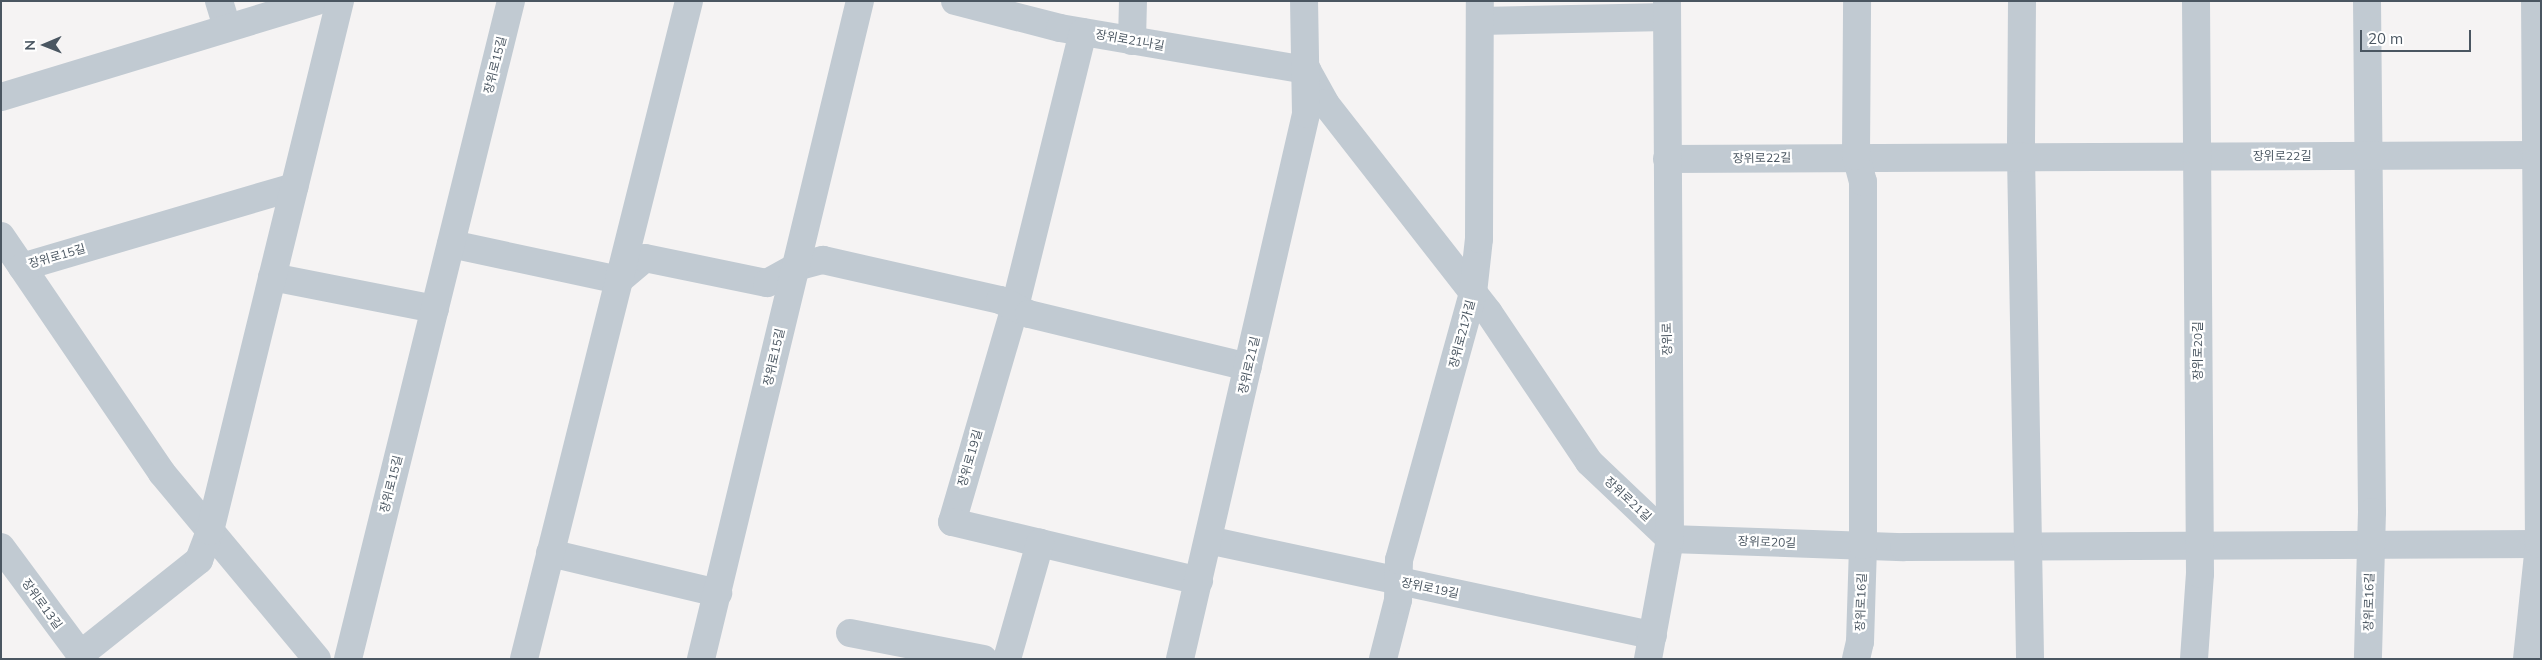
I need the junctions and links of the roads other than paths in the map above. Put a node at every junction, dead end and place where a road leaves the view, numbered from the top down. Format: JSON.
{"nodes":[{"id":1,"x":219,"y":1,"type":"edge"},
{"id":2,"x":317,"y":1,"type":"edge"},
{"id":3,"x":340,"y":1,"type":"edge"},
{"id":4,"x":511,"y":1,"type":"edge"},
{"id":5,"x":689,"y":1,"type":"edge"},
{"id":6,"x":860,"y":1,"type":"edge"},
{"id":7,"x":955,"y":1,"type":"edge"},
{"id":8,"x":1134,"y":1,"type":"edge"},
{"id":9,"x":1304,"y":1,"type":"edge"},
{"id":10,"x":1857,"y":1,"type":"edge"},
{"id":11,"x":2022,"y":1,"type":"edge"},
{"id":12,"x":2196,"y":1,"type":"edge"},
{"id":13,"x":2367,"y":1,"type":"edge"},
{"id":14,"x":2535,"y":1,"type":"edge"},
{"id":15,"x":1667,"y":9,"type":"edge"},
{"id":16,"x":1480,"y":11,"type":"edge"},
{"id":17,"x":227,"y":28,"type":"junction"},
{"id":18,"x":1083,"y":32,"type":"junction"},
{"id":19,"x":1132,"y":41,"type":"junction"},
{"id":20,"x":1307,"y":70,"type":"junction"},
{"id":21,"x":1,"y":97,"type":"edge"},
{"id":22,"x":2538,"y":155,"type":"edge"},
{"id":23,"x":1856,"y":156,"type":"junction"},
{"id":24,"x":2021,"y":156,"type":"junction"},
{"id":25,"x":2197,"y":156,"type":"junction"},
{"id":26,"x":2368,"y":156,"type":"junction"},
{"id":27,"x":1667,"y":160,"type":"junction"},
{"id":28,"x":294,"y":187,"type":"junction"},
{"id":29,"x":1,"y":236,"type":"edge"},
{"id":30,"x":451,"y":244,"type":"junction"},
{"id":31,"x":22,"y":267,"type":"junction"},
{"id":32,"x":796,"y":267,"type":"junction"},
{"id":33,"x":272,"y":277,"type":"junction"},
{"id":34,"x":619,"y":280,"type":"junction"},
{"id":35,"x":1473,"y":293,"type":"junction"},
{"id":36,"x":1015,"y":307,"type":"junction"},
{"id":37,"x":434,"y":310,"type":"junction"},
{"id":38,"x":1248,"y":367,"type":"junction"},
{"id":39,"x":210,"y":531,"type":"junction"},
{"id":40,"x":1670,"y":539,"type":"junction"},
{"id":41,"x":1208,"y":540,"type":"junction"},
{"id":42,"x":1040,"y":543,"type":"junction"},
{"id":43,"x":2540,"y":544,"type":"edge"},
{"id":44,"x":1863,"y":545,"type":"junction"},
{"id":45,"x":2369,"y":546,"type":"junction"},
{"id":46,"x":1,"y":547,"type":"edge"},
{"id":47,"x":2026,"y":547,"type":"junction"},
{"id":48,"x":2199,"y":547,"type":"junction"},
{"id":49,"x":550,"y":553,"type":"junction"},
{"id":50,"x":1199,"y":580,"type":"junction"},
{"id":51,"x":1398,"y":581,"type":"junction"},
{"id":52,"x":718,"y":593,"type":"junction"},
{"id":53,"x":850,"y":633,"type":"dead end"},
{"id":54,"x":1651,"y":647,"type":"edge"},
{"id":55,"x":82,"y":657,"type":"edge"},
{"id":56,"x":317,"y":659,"type":"edge"},
{"id":57,"x":348,"y":659,"type":"edge"},
{"id":58,"x":524,"y":659,"type":"edge"},
{"id":59,"x":701,"y":659,"type":"edge"},
{"id":60,"x":984,"y":659,"type":"edge"},
{"id":61,"x":1006,"y":659,"type":"edge"},
{"id":62,"x":1180,"y":659,"type":"edge"},
{"id":63,"x":1383,"y":659,"type":"edge"},
{"id":64,"x":1856,"y":659,"type":"edge"},
{"id":65,"x":2030,"y":659,"type":"edge"},
{"id":66,"x":2194,"y":659,"type":"edge"},
{"id":67,"x":2368,"y":659,"type":"edge"},
{"id":68,"x":2527,"y":659,"type":"edge"}],
"edges":[{"from":1,"to":17,"type":"street"},
{"from":2,"to":17,"type":"street"},
{"from":3,"to":28,"type":"street"},
{"from":4,"to":30,"type":"street","name":"장위로15길"},
{"from":5,"to":34,"type":"street"},
{"from":6,"to":32,"type":"street","name":"장위로15길"},
{"from":7,"to":18,"type":"street","name":"장위로21나길"},
{"from":8,"to":19,"type":"street"},
{"from":9,"to":20,"type":"street","name":"장위로21길"},
{"from":10,"to":23,"type":"street"},
{"from":11,"to":24,"type":"street"},
{"from":12,"to":25,"type":"street"},
{"from":13,"to":26,"type":"street"},
{"from":14,"to":22,"type":"street"},
{"from":15,"to":16,"type":"street","name":"장위로"},
{"from":15,"to":27,"type":"street","name":"장위로"},
{"from":16,"to":35,"type":"street","name":"장위로21가길"},
{"from":17,"to":21,"type":"street"},
{"from":18,"to":19,"type":"street","name":"장위로21나길"},
{"from":18,"to":36,"type":"street","name":"장위로19길"},
{"from":19,"to":20,"type":"street","name":"장위로21나길"},
{"from":20,"to":35,"type":"street","name":"장위로21길"},
{"from":20,"to":38,"type":"street","name":"장위로21길"},
{"from":22,"to":26,"type":"street","name":"장위로22길"},
{"from":22,"to":43,"type":"street"},
{"from":23,"to":24,"type":"street","name":"장위로22길"},
{"from":23,"to":27,"type":"street","name":"장위로22길"},
{"from":23,"to":44,"type":"street"},
{"from":24,"to":25,"type":"street","name":"장위로22길"},
{"from":24,"to":47,"type":"street"},
{"from":25,"to":26,"type":"street","name":"장위로22길"},
{"from":25,"to":48,"type":"street","name":"장위로20길"},
{"from":26,"to":45,"type":"street"},
{"from":27,"to":40,"type":"street","name":"장위로"},
{"from":28,"to":31,"type":"street","name":"장위로15길"},
{"from":28,"to":33,"type":"street"},
{"from":29,"to":31,"type":"street","name":"장위로15길"},
{"from":30,"to":34,"type":"street"},
{"from":30,"to":37,"type":"street","name":"장위로15길"},
{"from":31,"to":39,"type":"street","name":"장위로15길"},
{"from":32,"to":34,"type":"street"},
{"from":32,"to":36,"type":"street"},
{"from":32,"to":52,"type":"street","name":"장위로15길"},
{"from":33,"to":37,"type":"street"},
{"from":33,"to":39,"type":"street"},
{"from":34,"to":49,"type":"street"},
{"from":35,"to":40,"type":"street","name":"장위로21길"},
{"from":35,"to":51,"type":"street","name":"장위로21가길"},
{"from":36,"to":38,"type":"street"},
{"from":36,"to":42,"type":"street","name":"장위로19길"},
{"from":37,"to":57,"type":"street","name":"장위로15길"},
{"from":38,"to":41,"type":"street","name":"장위로21길"},
{"from":39,"to":55,"type":"street"},
{"from":39,"to":56,"type":"street","name":"장위로15길"},
{"from":40,"to":44,"type":"street","name":"장위로20길"},
{"from":40,"to":54,"type":"street","name":"장위로"},
{"from":41,"to":50,"type":"street","name":"장위로21길"},
{"from":41,"to":51,"type":"street","name":"장위로19길"},
{"from":42,"to":50,"type":"street","name":"장위로19길"},
{"from":42,"to":61,"type":"street"},
{"from":43,"to":45,"type":"street","name":"장위로20길"},
{"from":43,"to":68,"type":"street"},
{"from":44,"to":47,"type":"street","name":"장위로20길"},
{"from":44,"to":64,"type":"street","name":"장위로16길"},
{"from":45,"to":48,"type":"street","name":"장위로20길"},
{"from":45,"to":67,"type":"street","name":"장위로16길"},
{"from":46,"to":55,"type":"street","name":"장위로13길"},
{"from":47,"to":48,"type":"street","name":"장위로20길"},
{"from":47,"to":65,"type":"street"},
{"from":48,"to":66,"type":"street"},
{"from":49,"to":52,"type":"street"},
{"from":49,"to":58,"type":"street"},
{"from":50,"to":62,"type":"street","name":"장위로21길"},
{"from":51,"to":54,"type":"street","name":"장위로19길"},
{"from":51,"to":63,"type":"street","name":"장위로21가길"},
{"from":52,"to":59,"type":"street","name":"장위로15길"},
{"from":53,"to":60,"type":"street"}]}
